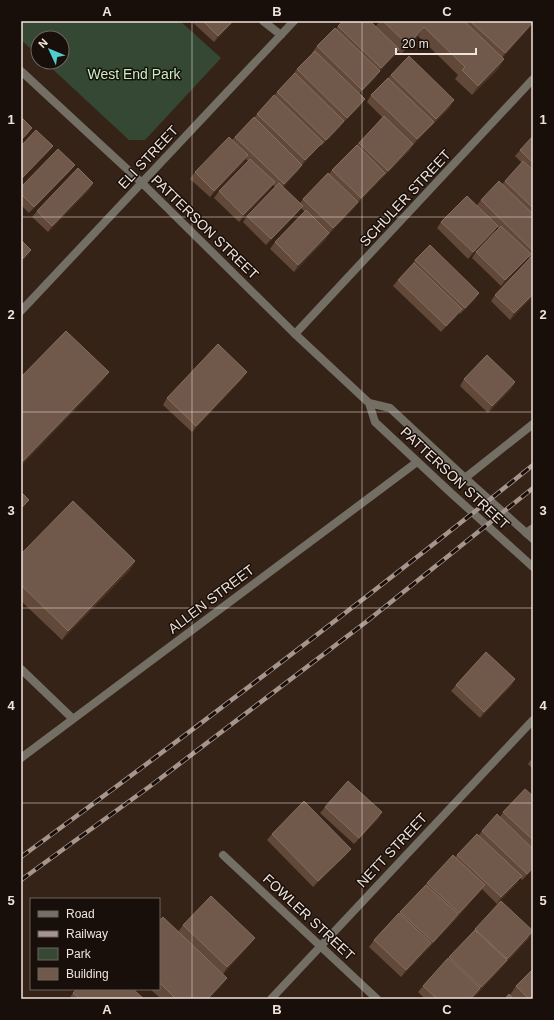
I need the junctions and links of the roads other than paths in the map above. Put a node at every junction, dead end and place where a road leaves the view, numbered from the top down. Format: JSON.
{"nodes":[{"id":1,"x":263,"y":21,"type":"edge"},
{"id":2,"x":294,"y":21,"type":"edge"},
{"id":3,"x":281,"y":35,"type":"junction"},
{"id":4,"x":21,"y":71,"type":"edge"},
{"id":5,"x":533,"y":79,"type":"edge"},
{"id":6,"x":142,"y":182,"type":"junction"},
{"id":7,"x":21,"y":311,"type":"edge"},
{"id":8,"x":295,"y":334,"type":"junction"},
{"id":9,"x":369,"y":403,"type":"junction"},
{"id":10,"x":533,"y":424,"type":"edge"},
{"id":11,"x":417,"y":462,"type":"junction"},
{"id":12,"x":465,"y":478,"type":"junction"},
{"id":13,"x":530,"y":530,"type":"edge"},
{"id":14,"x":533,"y":539,"type":"edge"},
{"id":15,"x":533,"y":567,"type":"edge"},
{"id":16,"x":21,"y":669,"type":"edge"},
{"id":17,"x":73,"y":719,"type":"junction"},
{"id":18,"x":533,"y":720,"type":"edge"},
{"id":19,"x":21,"y":758,"type":"edge"},
{"id":20,"x":223,"y":855,"type":"dead end"},
{"id":21,"x":320,"y":946,"type":"junction"},
{"id":22,"x":271,"y":999,"type":"edge"},
{"id":23,"x":377,"y":999,"type":"edge"}],
"edges":[{"from":1,"to":3,"type":"street"},
{"from":2,"to":3,"type":"street","name":"ELI STREET"},
{"from":3,"to":6,"type":"street","name":"ELI STREET"},
{"from":4,"to":6,"type":"street","name":"PATTERSON STREET"},
{"from":5,"to":8,"type":"street","name":"SCHULER STREET"},
{"from":6,"to":7,"type":"street","name":"ELI STREET"},
{"from":6,"to":8,"type":"street","name":"PATTERSON STREET"},
{"from":8,"to":9,"type":"street","name":"PATTERSON STREET"},
{"from":9,"to":11,"type":"street","name":"PATTERSON STREET"},
{"from":9,"to":12,"type":"street","name":"PATTERSON STREET"},
{"from":10,"to":12,"type":"street"},
{"from":11,"to":15,"type":"street","name":"PATTERSON STREET"},
{"from":11,"to":17,"type":"street","name":"ALLEN STREET"},
{"from":12,"to":13,"type":"street","name":"PATTERSON STREET"},
{"from":13,"to":14,"type":"street","name":"PATTERSON STREET"},
{"from":16,"to":17,"type":"street"},
{"from":17,"to":19,"type":"street","name":"ALLEN STREET"},
{"from":18,"to":21,"type":"street","name":"NETT STREET"},
{"from":20,"to":21,"type":"street","name":"FOWLER STREET"},
{"from":21,"to":22,"type":"street","name":"NETT STREET"},
{"from":21,"to":23,"type":"street","name":"FOWLER STREET"}]}
